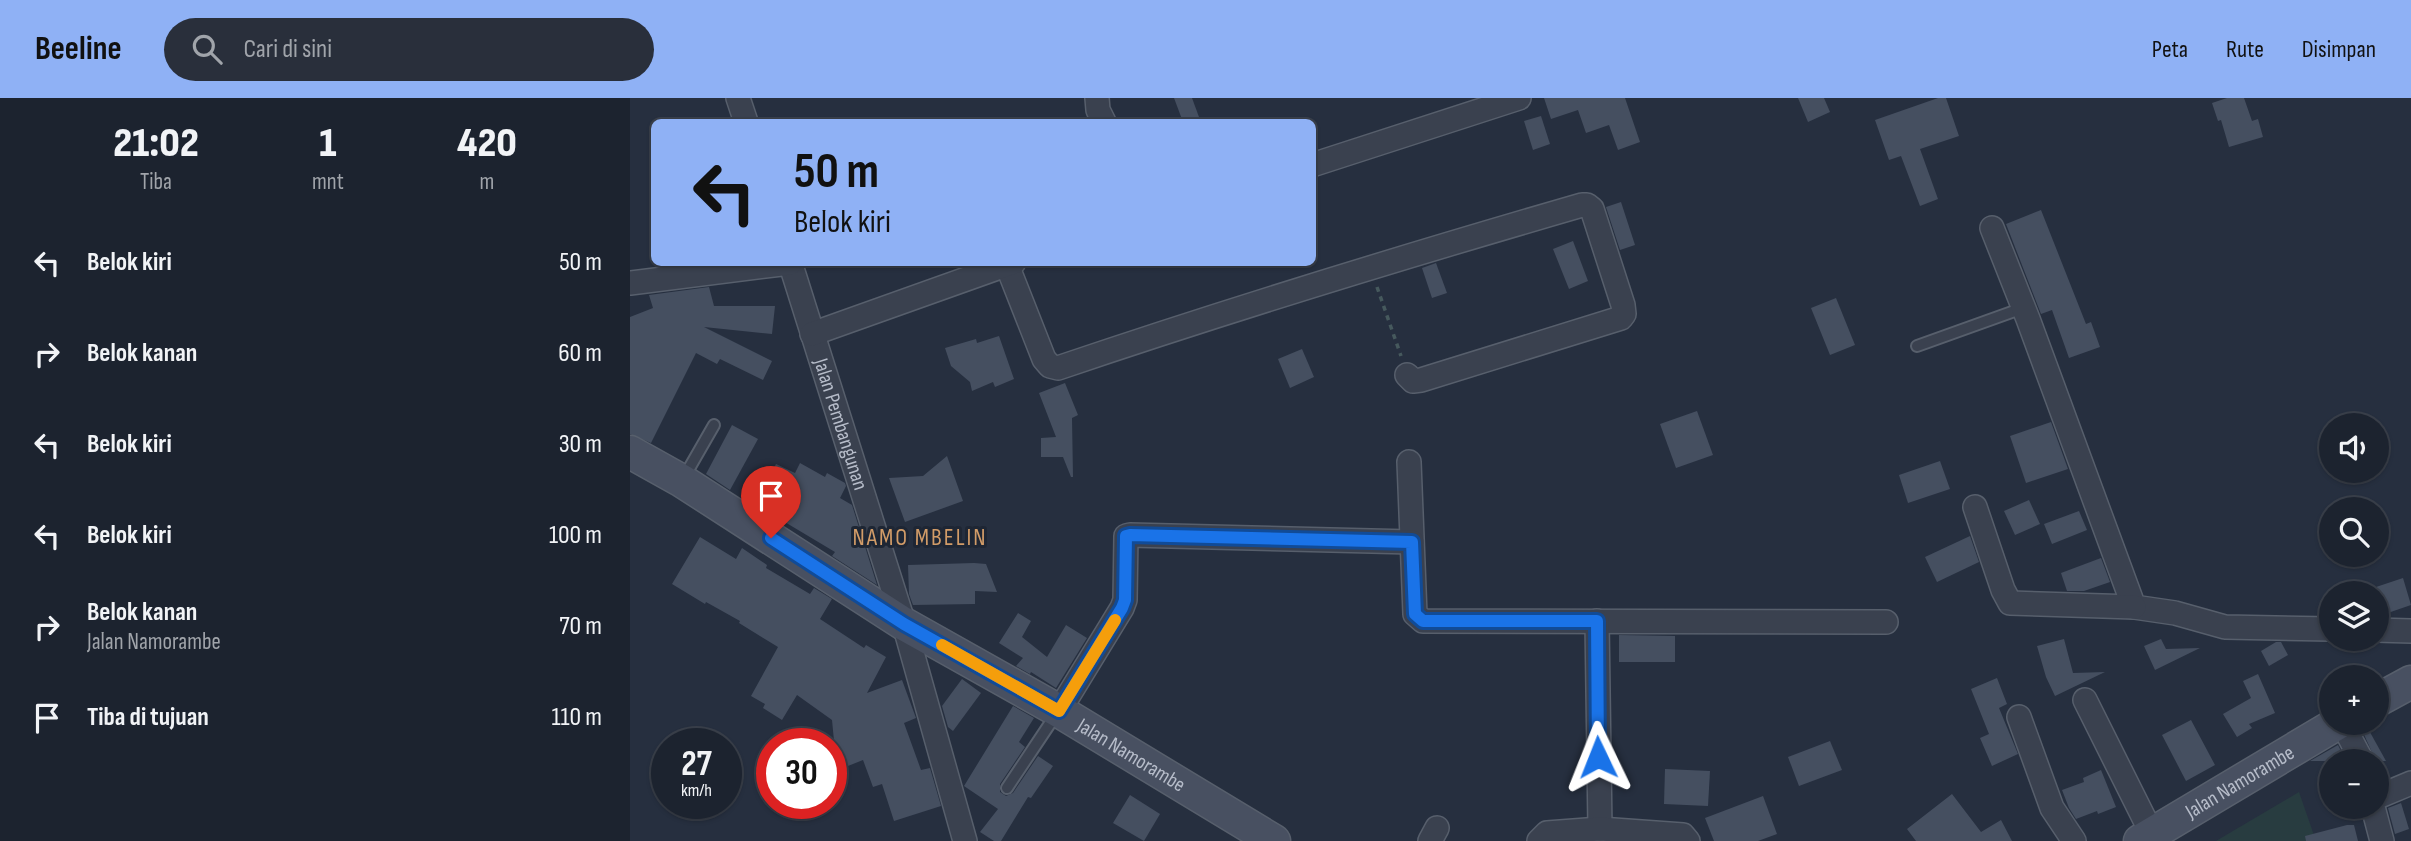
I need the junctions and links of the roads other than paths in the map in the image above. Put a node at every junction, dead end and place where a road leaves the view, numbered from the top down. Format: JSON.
{"nodes":[{"id":1,"x":738,"y":98,"type":"edge"},
{"id":2,"x":1097,"y":98,"type":"edge"},
{"id":3,"x":1519,"y":98,"type":"edge"},
{"id":4,"x":745,"y":119,"type":"edge"},
{"id":5,"x":1103,"y":119,"type":"edge"},
{"id":6,"x":1316,"y":165,"type":"edge"},
{"id":7,"x":1992,"y":228,"type":"dead end"},
{"id":8,"x":766,"y":266,"type":"edge"},
{"id":9,"x":791,"y":266,"type":"edge"},
{"id":10,"x":1005,"y":266,"type":"edge"},
{"id":11,"x":1012,"y":266,"type":"edge"},
{"id":12,"x":630,"y":283,"type":"edge"},
{"id":13,"x":2024,"y":308,"type":"junction"},
{"id":14,"x":813,"y":334,"type":"junction"},
{"id":15,"x":1917,"y":346,"type":"dead end"},
{"id":16,"x":1408,"y":375,"type":"road end"},
{"id":17,"x":714,"y":425,"type":"dead end"},
{"id":18,"x":630,"y":452,"type":"edge"},
{"id":19,"x":1409,"y":462,"type":"dead end"},
{"id":20,"x":682,"y":481,"type":"junction"},
{"id":21,"x":1975,"y":508,"type":"dead end"},
{"id":22,"x":1412,"y":542,"type":"junction"},
{"id":23,"x":2134,"y":607,"type":"junction"},
{"id":24,"x":1597,"y":621,"type":"junction"},
{"id":25,"x":1886,"y":622,"type":"dead end"},
{"id":26,"x":904,"y":624,"type":"junction"},
{"id":27,"x":2319,"y":629,"type":"edge"},
{"id":28,"x":2389,"y":630,"type":"edge"},
{"id":29,"x":2411,"y":631,"type":"edge"},
{"id":30,"x":2411,"y":682,"type":"edge"},
{"id":31,"x":2389,"y":694,"type":"edge"},
{"id":32,"x":2085,"y":700,"type":"dead end"},
{"id":33,"x":1059,"y":711,"type":"junction"},
{"id":34,"x":2019,"y":717,"type":"dead end"},
{"id":35,"x":2320,"y":735,"type":"edge"},
{"id":36,"x":2411,"y":783,"type":"edge"},
{"id":37,"x":1007,"y":788,"type":"dead end"},
{"id":38,"x":2389,"y":793,"type":"edge"},
{"id":39,"x":2379,"y":819,"type":"edge"},
{"id":40,"x":1600,"y":829,"type":"junction"},
{"id":41,"x":2146,"y":838,"type":"edge"},
{"id":42,"x":965,"y":841,"type":"edge"},
{"id":43,"x":1274,"y":841,"type":"edge"},
{"id":44,"x":1539,"y":841,"type":"edge"},
{"id":45,"x":1688,"y":841,"type":"edge"},
{"id":46,"x":2074,"y":841,"type":"edge"},
{"id":47,"x":2382,"y":841,"type":"edge"}],
"edges":[{"from":1,"to":4,"type":"street"},
{"from":2,"to":5,"type":"street"},
{"from":3,"to":6,"type":"street"},
{"from":7,"to":13,"type":"street"},
{"from":8,"to":12,"type":"street"},
{"from":9,"to":14,"type":"street","name":"Jalan Pembangunan"},
{"from":10,"to":14,"type":"street"},
{"from":11,"to":16,"type":"street"},
{"from":13,"to":15,"type":"lane"},
{"from":13,"to":23,"type":"street"},
{"from":14,"to":26,"type":"street","name":"Jalan Pembangunan"},
{"from":17,"to":20,"type":"lane"},
{"from":18,"to":20,"type":"main road","name":"Jalan Namorambe"},
{"from":19,"to":22,"type":"street"},
{"from":20,"to":26,"type":"main road","name":"Jalan Namorambe"},
{"from":21,"to":23,"type":"street"},
{"from":22,"to":24,"type":"street"},
{"from":22,"to":33,"type":"street"},
{"from":23,"to":27,"type":"street"},
{"from":24,"to":25,"type":"street"},
{"from":24,"to":40,"type":"street"},
{"from":26,"to":33,"type":"main road","name":"Jalan Namorambe"},
{"from":26,"to":42,"type":"street","name":"Jalan Pembangunan"},
{"from":28,"to":29,"type":"street"},
{"from":30,"to":31,"type":"main road"},
{"from":32,"to":41,"type":"street"},
{"from":33,"to":37,"type":"lane"},
{"from":33,"to":43,"type":"main road","name":"Jalan Namorambe"},
{"from":34,"to":46,"type":"street"},
{"from":35,"to":41,"type":"main road","name":"Jalan Namorambe"},
{"from":36,"to":38,"type":"street"},
{"from":39,"to":47,"type":"street"},
{"from":40,"to":44,"type":"street"},
{"from":40,"to":45,"type":"street"}]}
